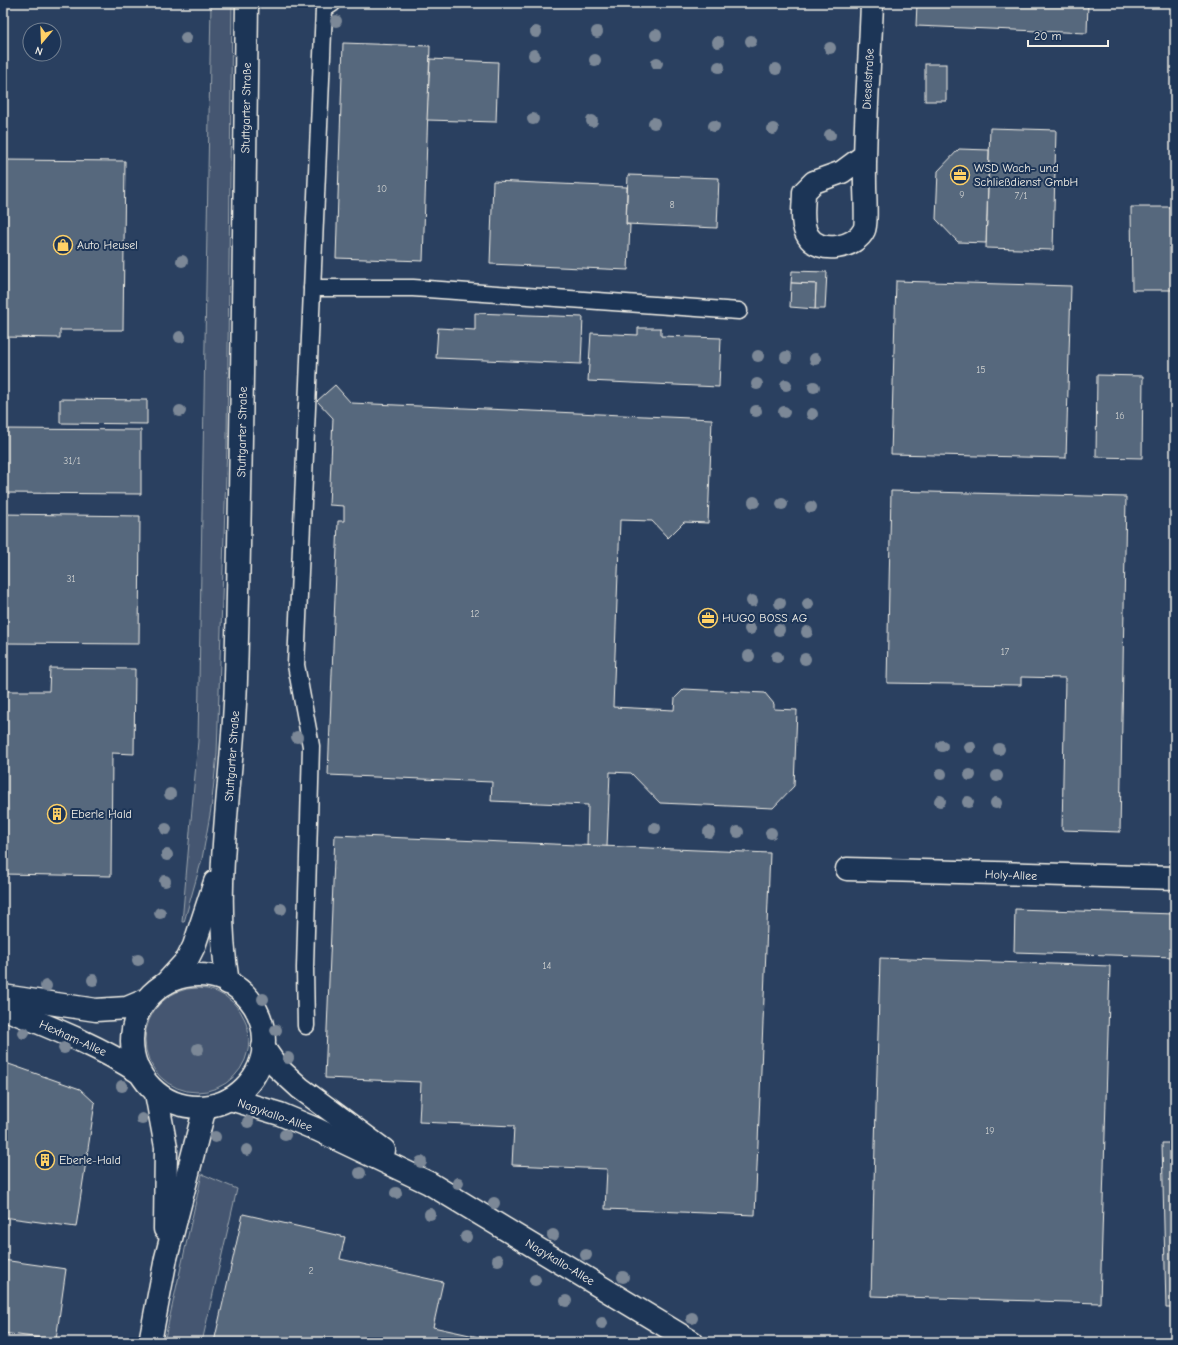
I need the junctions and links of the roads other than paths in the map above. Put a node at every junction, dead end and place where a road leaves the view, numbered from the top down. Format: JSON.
{"nodes":[{"id":1,"x":247,"y":3,"type":"edge"},
{"id":2,"x":333,"y":3,"type":"edge"},
{"id":3,"x":872,"y":3,"type":"edge"},
{"id":4,"x":865,"y":155,"type":"dead end"},
{"id":5,"x":312,"y":288,"type":"junction"},
{"id":6,"x":739,"y":311,"type":"dead end"},
{"id":7,"x":222,"y":860,"type":"junction"},
{"id":8,"x":847,"y":869,"type":"dead end"},
{"id":9,"x":1175,"y":878,"type":"edge"},
{"id":10,"x":228,"y":983,"type":"junction"},
{"id":11,"x":165,"y":984,"type":"junction"},
{"id":12,"x":3,"y":996,"type":"edge"},
{"id":13,"x":146,"y":1000,"type":"junction"},
{"id":14,"x":3,"y":1008,"type":"edge"},
{"id":15,"x":306,"y":1026,"type":"dead end"},
{"id":16,"x":263,"y":1047,"type":"junction"},
{"id":17,"x":140,"y":1073,"type":"junction"},
{"id":18,"x":156,"y":1093,"type":"junction"},
{"id":19,"x":230,"y":1099,"type":"junction"},
{"id":20,"x":205,"y":1107,"type":"junction"},
{"id":21,"x":429,"y":1183,"type":"junction"},
{"id":22,"x":166,"y":1258,"type":"junction"},
{"id":23,"x":150,"y":1342,"type":"edge"},
{"id":24,"x":692,"y":1342,"type":"edge"}],
"edges":[{"from":1,"to":7,"type":"street","name":"Stuttgarter Straße"},
{"from":2,"to":5,"type":"lane"},
{"from":3,"to":4,"type":"street","name":"Dieselstraße"},
{"from":5,"to":6,"type":"lane"},
{"from":5,"to":15,"type":"lane"},
{"from":7,"to":10,"type":"street","name":"Stuttgarter Straße"},
{"from":7,"to":11,"type":"street","name":"Stuttgarter Straße"},
{"from":8,"to":9,"type":"street","name":"Holy-Allee"},
{"from":10,"to":11,"type":"street"},
{"from":10,"to":16,"type":"street"},
{"from":11,"to":13,"type":"street"},
{"from":12,"to":13,"type":"street","name":"Hexham-Allee"},
{"from":13,"to":17,"type":"street"},
{"from":14,"to":17,"type":"street","name":"Hexham-Allee"},
{"from":16,"to":19,"type":"street"},
{"from":16,"to":21,"type":"street","name":"Nagykallo-Allee"},
{"from":17,"to":18,"type":"street"},
{"from":18,"to":20,"type":"street"},
{"from":18,"to":22,"type":"street"},
{"from":19,"to":20,"type":"street"},
{"from":19,"to":21,"type":"street","name":"Nagykallo-Allee"},
{"from":20,"to":22,"type":"street"},
{"from":21,"to":24,"type":"street","name":"Nagykallo-Allee"},
{"from":22,"to":23,"type":"street"}]}
